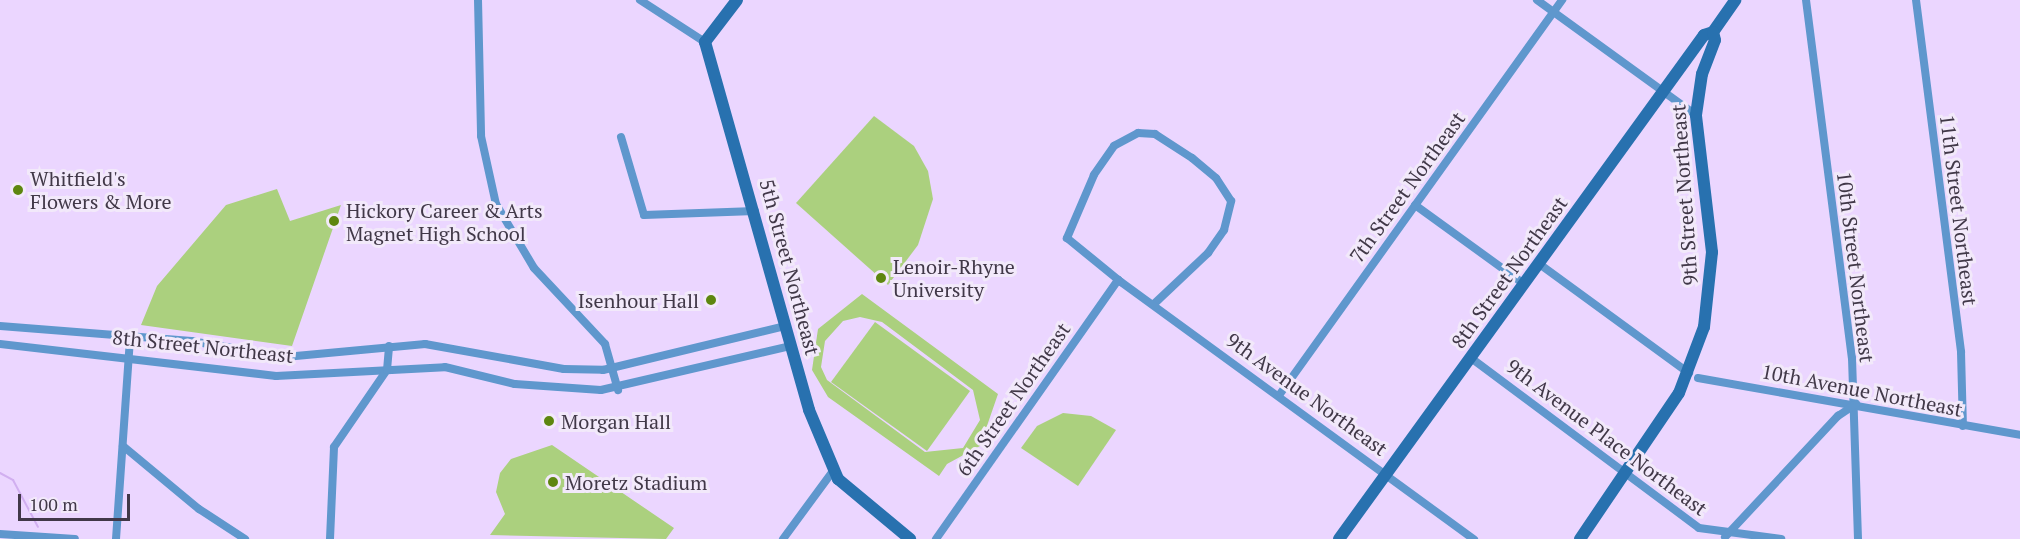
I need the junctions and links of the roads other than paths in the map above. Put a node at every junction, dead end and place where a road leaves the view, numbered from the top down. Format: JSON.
{"nodes":[{"id":1,"x":478,"y":0,"type":"edge"},
{"id":2,"x":640,"y":0,"type":"edge"},
{"id":3,"x":737,"y":0,"type":"edge"},
{"id":4,"x":1537,"y":0,"type":"edge"},
{"id":5,"x":1563,"y":0,"type":"edge"},
{"id":6,"x":1735,"y":0,"type":"edge"},
{"id":7,"x":1806,"y":0,"type":"edge"},
{"id":8,"x":1916,"y":0,"type":"edge"},
{"id":9,"x":1554,"y":12,"type":"junction"},
{"id":10,"x":1713,"y":32,"type":"junction"},
{"id":11,"x":705,"y":42,"type":"junction"},
{"id":12,"x":1663,"y":92,"type":"junction"},
{"id":13,"x":1696,"y":115,"type":"junction"},
{"id":14,"x":621,"y":137,"type":"dead end"},
{"id":15,"x":1415,"y":205,"type":"junction"},
{"id":16,"x":755,"y":211,"type":"junction"},
{"id":17,"x":1538,"y":263,"type":"junction"},
{"id":18,"x":1118,"y":280,"type":"junction"},
{"id":19,"x":1524,"y":284,"type":"junction"},
{"id":20,"x":1155,"y":303,"type":"junction"},
{"id":21,"x":0,"y":326,"type":"edge"},
{"id":22,"x":785,"y":326,"type":"junction"},
{"id":23,"x":130,"y":337,"type":"junction"},
{"id":24,"x":0,"y":344,"type":"edge"},
{"id":25,"x":389,"y":346,"type":"junction"},
{"id":26,"x":790,"y":346,"type":"junction"},
{"id":27,"x":127,"y":358,"type":"junction"},
{"id":28,"x":1471,"y":358,"type":"junction"},
{"id":29,"x":616,"y":369,"type":"junction"},
{"id":30,"x":387,"y":370,"type":"junction"},
{"id":31,"x":1694,"y":376,"type":"junction"},
{"id":32,"x":618,"y":390,"type":"junction"},
{"id":33,"x":1280,"y":394,"type":"junction"},
{"id":34,"x":1856,"y":404,"type":"junction"},
{"id":35,"x":1963,"y":426,"type":"junction"},
{"id":36,"x":2020,"y":435,"type":"edge"},
{"id":37,"x":123,"y":446,"type":"junction"},
{"id":38,"x":833,"y":471,"type":"junction"},
{"id":39,"x":1386,"y":473,"type":"junction"},
{"id":40,"x":1626,"y":474,"type":"junction"},
{"id":41,"x":0,"y":534,"type":"edge"},
{"id":42,"x":1725,"y":537,"type":"edge"},
{"id":43,"x":75,"y":539,"type":"edge"},
{"id":44,"x":116,"y":539,"type":"edge"},
{"id":45,"x":245,"y":539,"type":"edge"},
{"id":46,"x":330,"y":539,"type":"edge"},
{"id":47,"x":783,"y":539,"type":"edge"},
{"id":48,"x":910,"y":539,"type":"edge"},
{"id":49,"x":936,"y":539,"type":"edge"},
{"id":50,"x":1339,"y":539,"type":"edge"},
{"id":51,"x":1474,"y":539,"type":"edge"},
{"id":52,"x":1580,"y":539,"type":"edge"},
{"id":53,"x":1781,"y":539,"type":"edge"},
{"id":54,"x":1858,"y":539,"type":"edge"}],
"edges":[{"from":1,"to":29,"type":"street"},
{"from":2,"to":11,"type":"street"},
{"from":3,"to":11,"type":"main road"},
{"from":4,"to":9,"type":"street"},
{"from":5,"to":9,"type":"street","name":"7th Street Northeast"},
{"from":6,"to":10,"type":"main road"},
{"from":7,"to":34,"type":"street","name":"10th Street Northeast"},
{"from":8,"to":35,"type":"street","name":"11th Street Northeast"},
{"from":9,"to":12,"type":"street"},
{"from":9,"to":15,"type":"street","name":"7th Street Northeast"},
{"from":10,"to":12,"type":"main road","name":"8th Street Northeast"},
{"from":10,"to":13,"type":"main road","name":"9th Street Northeast"},
{"from":11,"to":16,"type":"main road","name":"5th Street Northeast"},
{"from":12,"to":13,"type":"street"},
{"from":12,"to":17,"type":"main road","name":"8th Street Northeast"},
{"from":13,"to":31,"type":"main road","name":"9th Street Northeast"},
{"from":14,"to":16,"type":"street"},
{"from":15,"to":19,"type":"street"},
{"from":15,"to":33,"type":"street","name":"7th Street Northeast"},
{"from":16,"to":22,"type":"main road","name":"5th Street Northeast"},
{"from":17,"to":19,"type":"main road","name":"8th Street Northeast"},
{"from":17,"to":31,"type":"street","name":"10th Avenue Northeast"},
{"from":18,"to":20,"type":"street","name":"9th Avenue Northeast"},
{"from":18,"to":20,"type":"street"},
{"from":18,"to":49,"type":"street","name":"6th Street Northeast"},
{"from":19,"to":28,"type":"main road","name":"8th Street Northeast"},
{"from":20,"to":33,"type":"street","name":"9th Avenue Northeast"},
{"from":21,"to":23,"type":"street"},
{"from":22,"to":26,"type":"main road","name":"5th Street Northeast"},
{"from":22,"to":29,"type":"street"},
{"from":23,"to":25,"type":"street"},
{"from":23,"to":27,"type":"street"},
{"from":24,"to":27,"type":"street","name":"8th Street Northeast"},
{"from":25,"to":29,"type":"street"},
{"from":25,"to":30,"type":"street"},
{"from":26,"to":32,"type":"street","name":"8th Street Northeast"},
{"from":26,"to":38,"type":"main road","name":"5th Street Northeast"},
{"from":27,"to":30,"type":"street","name":"8th Street Northeast"},
{"from":27,"to":37,"type":"street"},
{"from":28,"to":39,"type":"main road","name":"8th Street Northeast"},
{"from":28,"to":40,"type":"street","name":"9th Avenue Place Northeast"},
{"from":29,"to":32,"type":"street"},
{"from":30,"to":32,"type":"street","name":"8th Street Northeast"},
{"from":30,"to":46,"type":"street"},
{"from":31,"to":34,"type":"street","name":"10th Avenue Northeast"},
{"from":31,"to":40,"type":"main road","name":"9th Street Northeast"},
{"from":33,"to":39,"type":"street","name":"9th Avenue Northeast"},
{"from":34,"to":35,"type":"street","name":"10th Avenue Northeast"},
{"from":34,"to":42,"type":"street"},
{"from":34,"to":54,"type":"street","name":"10th Street Northeast"},
{"from":35,"to":36,"type":"street","name":"10th Avenue Northeast"},
{"from":37,"to":44,"type":"street"},
{"from":37,"to":45,"type":"street"},
{"from":38,"to":47,"type":"street"},
{"from":38,"to":48,"type":"main road","name":"5th Street Northeast"},
{"from":39,"to":50,"type":"main road","name":"8th Street Northeast"},
{"from":39,"to":51,"type":"street","name":"9th Avenue Northeast"},
{"from":40,"to":42,"type":"street","name":"9th Avenue Place Northeast"},
{"from":40,"to":52,"type":"main road","name":"9th Street Northeast"},
{"from":41,"to":43,"type":"street"},
{"from":42,"to":53,"type":"street"}]}
